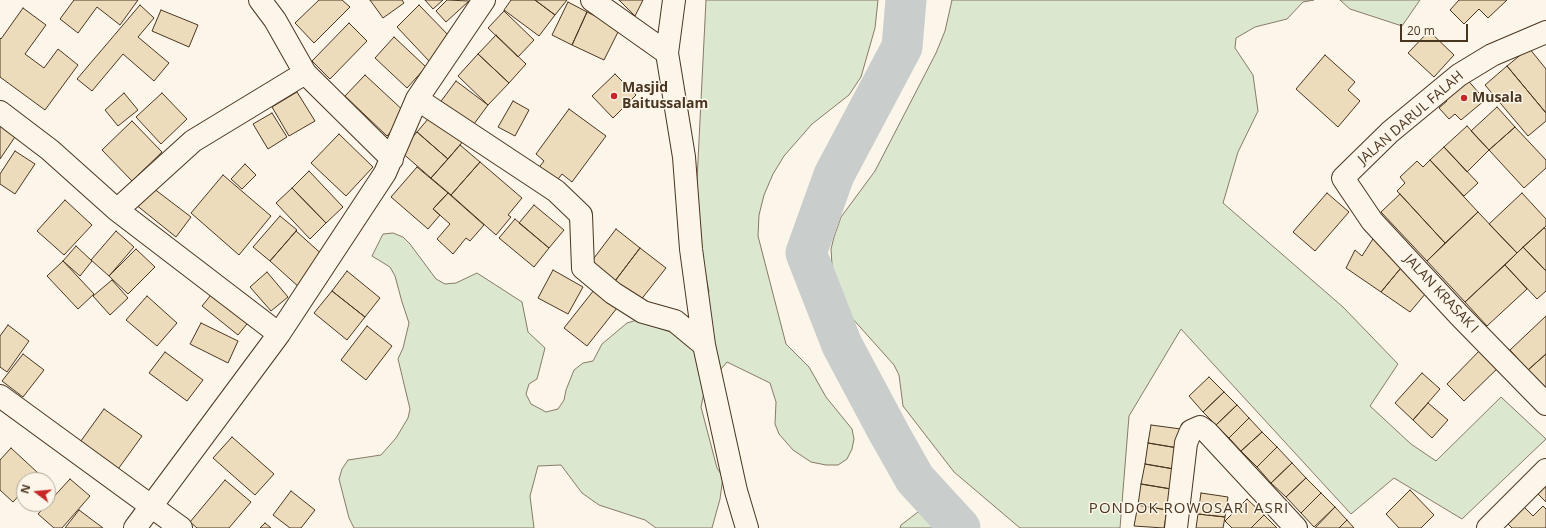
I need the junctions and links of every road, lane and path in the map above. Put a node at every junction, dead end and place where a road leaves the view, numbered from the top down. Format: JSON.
{"nodes":[{"id":1,"x":260,"y":0,"type":"edge"},
{"id":2,"x":484,"y":0,"type":"edge"},
{"id":3,"x":592,"y":0,"type":"edge"},
{"id":4,"x":674,"y":0,"type":"edge"},
{"id":5,"x":1546,"y":32,"type":"edge"},
{"id":6,"x":667,"y":53,"type":"junction"},
{"id":7,"x":305,"y":73,"type":"junction"},
{"id":8,"x":417,"y":99,"type":"junction"},
{"id":9,"x":0,"y":112,"type":"edge"},
{"id":10,"x":392,"y":159,"type":"junction"},
{"id":11,"x":1343,"y":178,"type":"joint"},
{"id":12,"x":117,"y":210,"type":"junction"},
{"id":13,"x":279,"y":334,"type":"junction"},
{"id":14,"x":704,"y":345,"type":"junction"},
{"id":15,"x":0,"y":396,"type":"edge"},
{"id":16,"x":1546,"y":404,"type":"edge"},
{"id":17,"x":1546,"y":470,"type":"edge"},
{"id":18,"x":150,"y":505,"type":"junction"},
{"id":19,"x":134,"y":528,"type":"edge"},
{"id":20,"x":181,"y":528,"type":"edge"},
{"id":21,"x":747,"y":528,"type":"edge"},
{"id":22,"x":1176,"y":528,"type":"edge"},
{"id":23,"x":1296,"y":528,"type":"edge"},
{"id":24,"x":1488,"y":528,"type":"edge"}],
"edges":[{"from":1,"to":7,"type":"street"},
{"from":2,"to":8,"type":"street"},
{"from":3,"to":6,"type":"street"},
{"from":4,"to":6,"type":"street"},
{"from":5,"to":11,"type":"street","name":"JALAN DARUL FALAH"},
{"from":6,"to":14,"type":"street"},
{"from":7,"to":10,"type":"street"},
{"from":7,"to":12,"type":"street"},
{"from":8,"to":10,"type":"street"},
{"from":8,"to":14,"type":"street"},
{"from":9,"to":12,"type":"street"},
{"from":10,"to":13,"type":"street"},
{"from":11,"to":16,"type":"street","name":"JALAN KRASAK I"},
{"from":12,"to":13,"type":"street"},
{"from":13,"to":18,"type":"street"},
{"from":14,"to":21,"type":"street"},
{"from":15,"to":18,"type":"street"},
{"from":17,"to":24,"type":"street"},
{"from":18,"to":19,"type":"street"},
{"from":18,"to":20,"type":"street"},
{"from":22,"to":23,"type":"street"}]}
